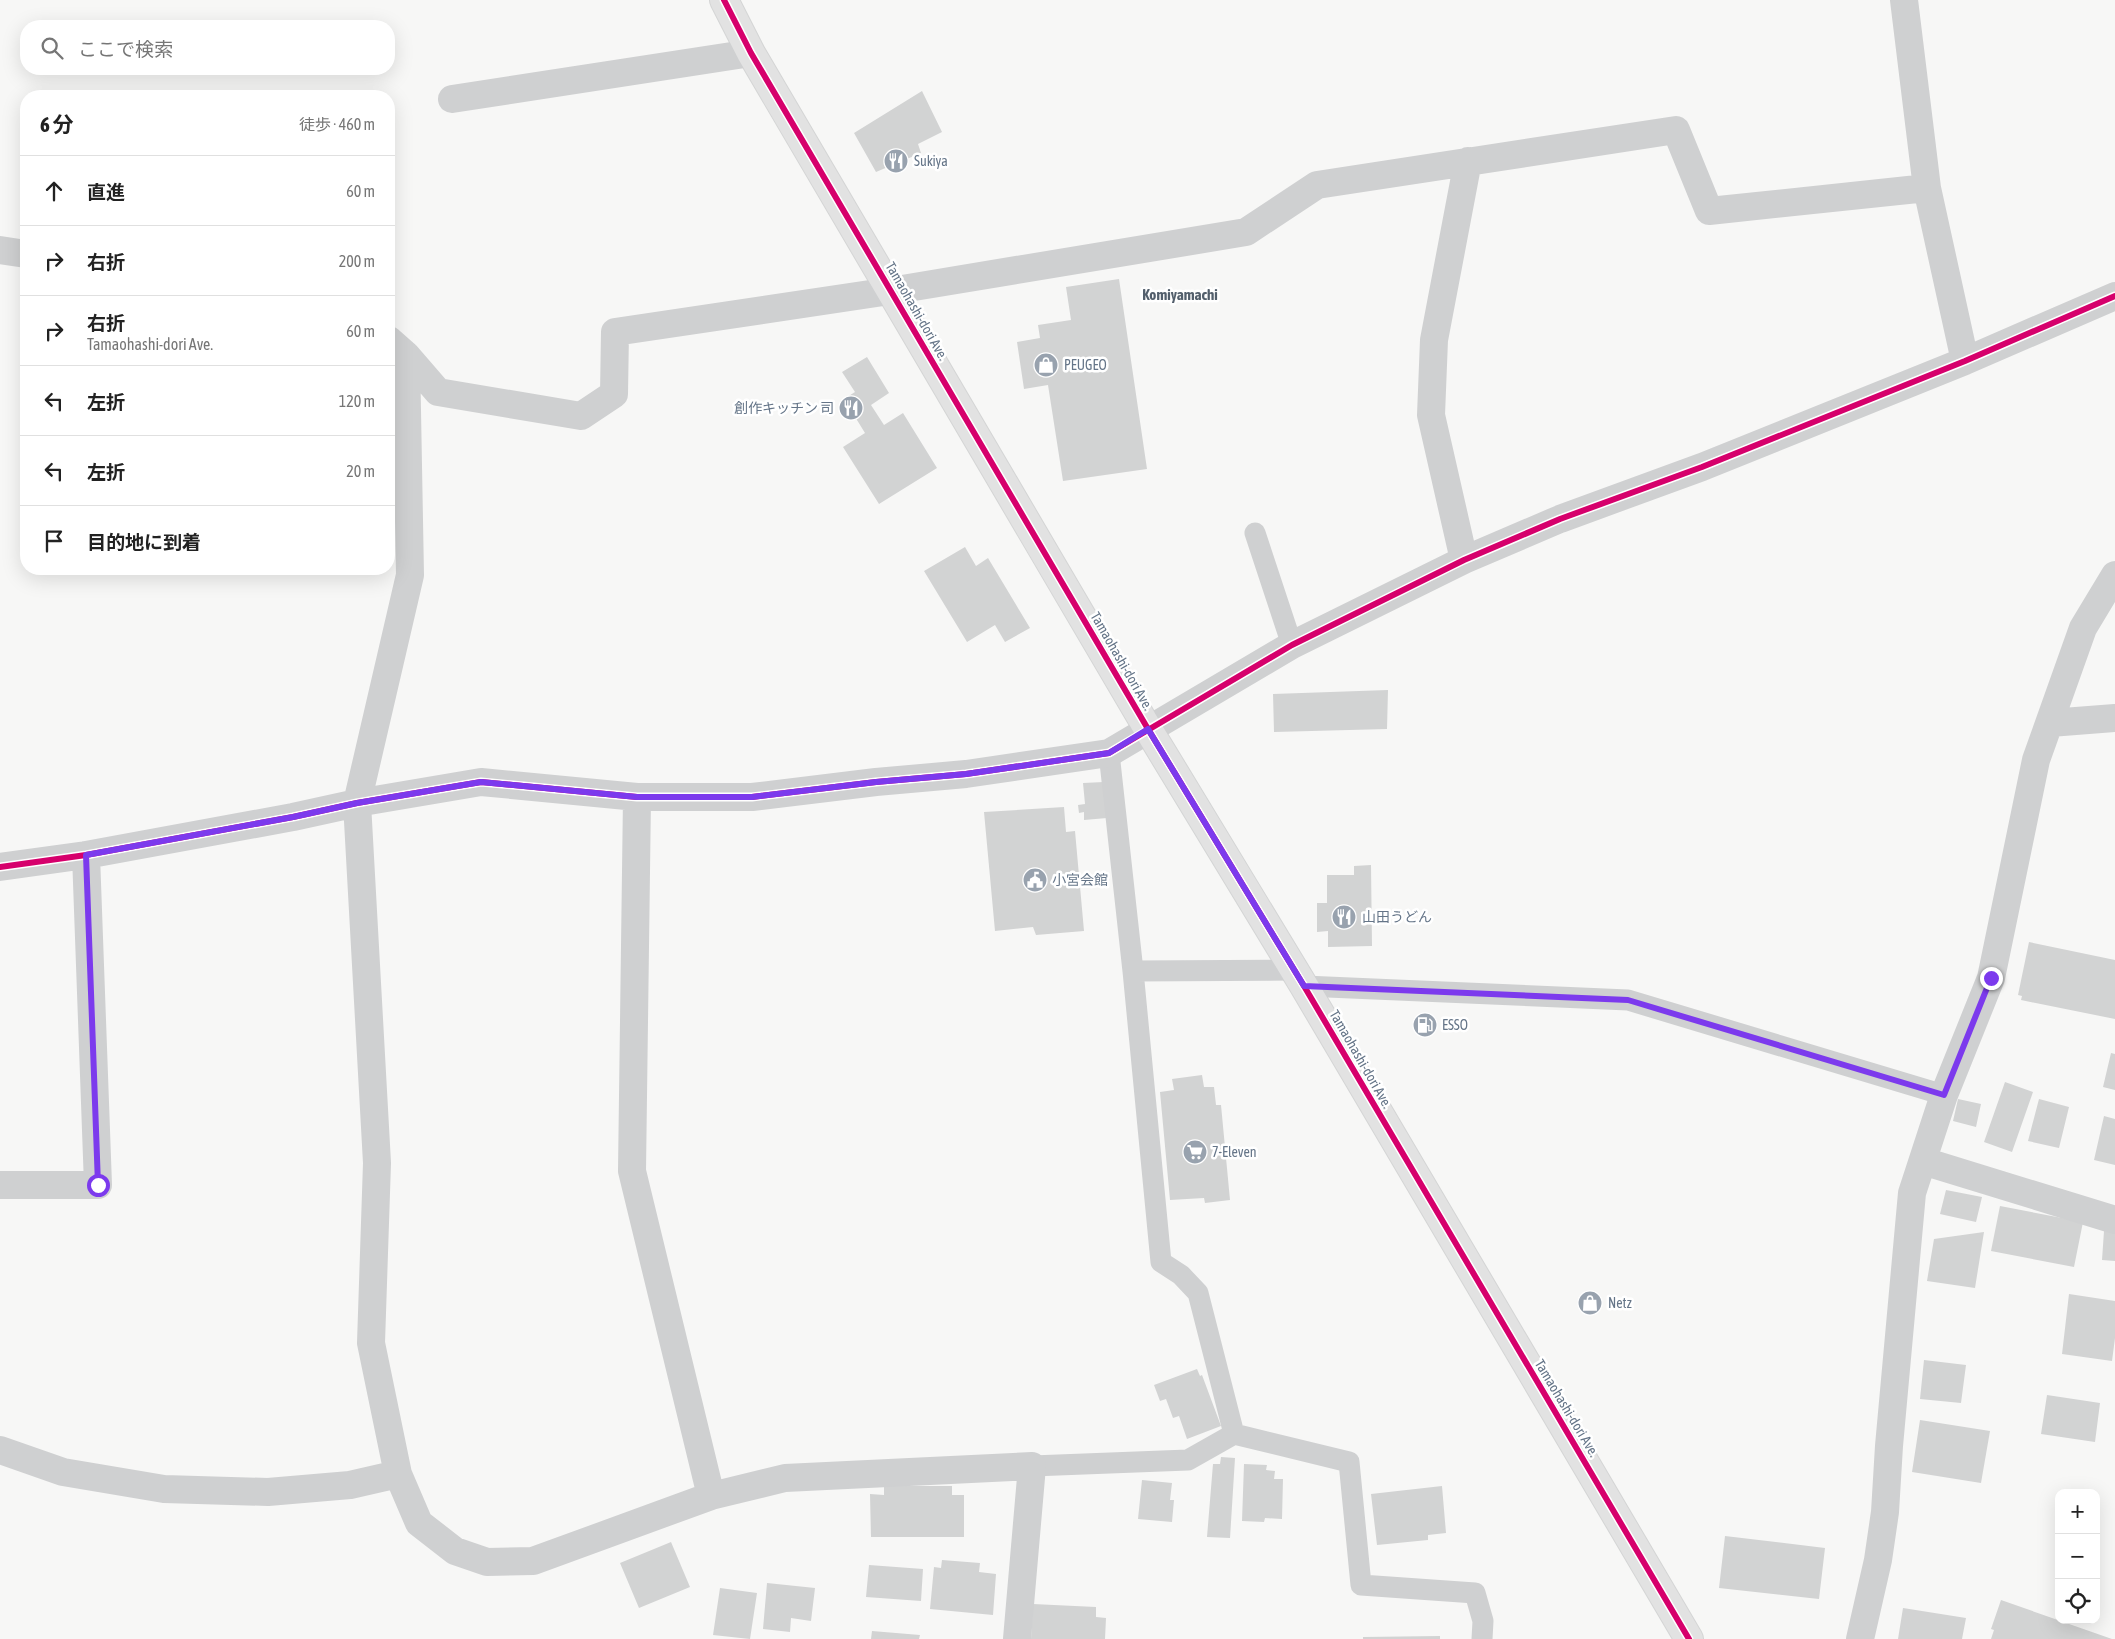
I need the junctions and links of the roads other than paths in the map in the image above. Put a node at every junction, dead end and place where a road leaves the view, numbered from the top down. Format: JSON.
{"nodes":[{"id":1,"x":724,"y":0,"type":"edge"},
{"id":2,"x":1904,"y":0,"type":"edge"},
{"id":3,"x":751,"y":53,"type":"junction"},
{"id":4,"x":452,"y":99,"type":"dead end"},
{"id":5,"x":1468,"y":161,"type":"junction"},
{"id":6,"x":1927,"y":188,"type":"junction"},
{"id":7,"x":0,"y":250,"type":"edge"},
{"id":8,"x":20,"y":253,"type":"edge"},
{"id":9,"x":890,"y":291,"type":"junction"},
{"id":10,"x":2115,"y":296,"type":"edge"},
{"id":11,"x":398,"y":347,"type":"edge"},
{"id":12,"x":1966,"y":361,"type":"junction"},
{"id":13,"x":1255,"y":534,"type":"dead end"},
{"id":14,"x":1464,"y":560,"type":"junction"},
{"id":15,"x":2115,"y":575,"type":"edge"},
{"id":16,"x":1292,"y":644,"type":"junction"},
{"id":17,"x":2115,"y":718,"type":"edge"},
{"id":18,"x":2050,"y":723,"type":"junction"},
{"id":19,"x":1148,"y":729,"type":"junction"},
{"id":20,"x":1109,"y":753,"type":"junction"},
{"id":21,"x":637,"y":797,"type":"junction"},
{"id":22,"x":357,"y":803,"type":"junction"},
{"id":23,"x":86,"y":855,"type":"junction"},
{"id":24,"x":0,"y":867,"type":"edge"},
{"id":25,"x":1133,"y":971,"type":"junction"},
{"id":26,"x":1298,"y":978,"type":"junction"},
{"id":27,"x":1944,"y":1095,"type":"junction"},
{"id":28,"x":1923,"y":1161,"type":"junction"},
{"id":29,"x":0,"y":1185,"type":"edge"},
{"id":30,"x":2115,"y":1220,"type":"edge"},
{"id":31,"x":1234,"y":1434,"type":"junction"},
{"id":32,"x":0,"y":1450,"type":"edge"},
{"id":33,"x":1032,"y":1466,"type":"junction"},
{"id":34,"x":398,"y":1474,"type":"junction"},
{"id":35,"x":710,"y":1496,"type":"junction"},
{"id":36,"x":1017,"y":1639,"type":"edge"},
{"id":37,"x":1482,"y":1639,"type":"edge"},
{"id":38,"x":1689,"y":1639,"type":"edge"},
{"id":39,"x":1860,"y":1639,"type":"edge"}],
"edges":[{"from":1,"to":3,"type":"main road","name":"Tamaohashi-dori Ave."},
{"from":2,"to":6,"type":"street"},
{"from":3,"to":4,"type":"street"},
{"from":3,"to":9,"type":"main road","name":"Tamaohashi-dori Ave."},
{"from":5,"to":6,"type":"street"},
{"from":5,"to":9,"type":"street"},
{"from":5,"to":14,"type":"street"},
{"from":6,"to":12,"type":"street"},
{"from":7,"to":8,"type":"street"},
{"from":9,"to":11,"type":"street"},
{"from":9,"to":19,"type":"main road","name":"Tamaohashi-dori Ave."},
{"from":10,"to":12,"type":"street"},
{"from":11,"to":22,"type":"street"},
{"from":12,"to":14,"type":"street"},
{"from":13,"to":16,"type":"lane"},
{"from":14,"to":16,"type":"street"},
{"from":15,"to":18,"type":"street"},
{"from":16,"to":19,"type":"street"},
{"from":17,"to":18,"type":"street"},
{"from":18,"to":27,"type":"street"},
{"from":19,"to":20,"type":"street"},
{"from":19,"to":26,"type":"main road","name":"Tamaohashi-dori Ave."},
{"from":20,"to":21,"type":"street"},
{"from":20,"to":25,"type":"lane"},
{"from":21,"to":22,"type":"street"},
{"from":21,"to":35,"type":"street"},
{"from":22,"to":23,"type":"street"},
{"from":22,"to":34,"type":"street"},
{"from":23,"to":24,"type":"street"},
{"from":23,"to":29,"type":"street"},
{"from":25,"to":26,"type":"lane"},
{"from":25,"to":31,"type":"lane"},
{"from":26,"to":27,"type":"lane"},
{"from":26,"to":38,"type":"main road","name":"Tamaohashi-dori Ave."},
{"from":27,"to":28,"type":"street"},
{"from":28,"to":30,"type":"street"},
{"from":28,"to":39,"type":"street"},
{"from":31,"to":33,"type":"lane"},
{"from":31,"to":37,"type":"lane"},
{"from":32,"to":34,"type":"street"},
{"from":33,"to":35,"type":"street"},
{"from":33,"to":36,"type":"street"},
{"from":34,"to":35,"type":"street"}]}
